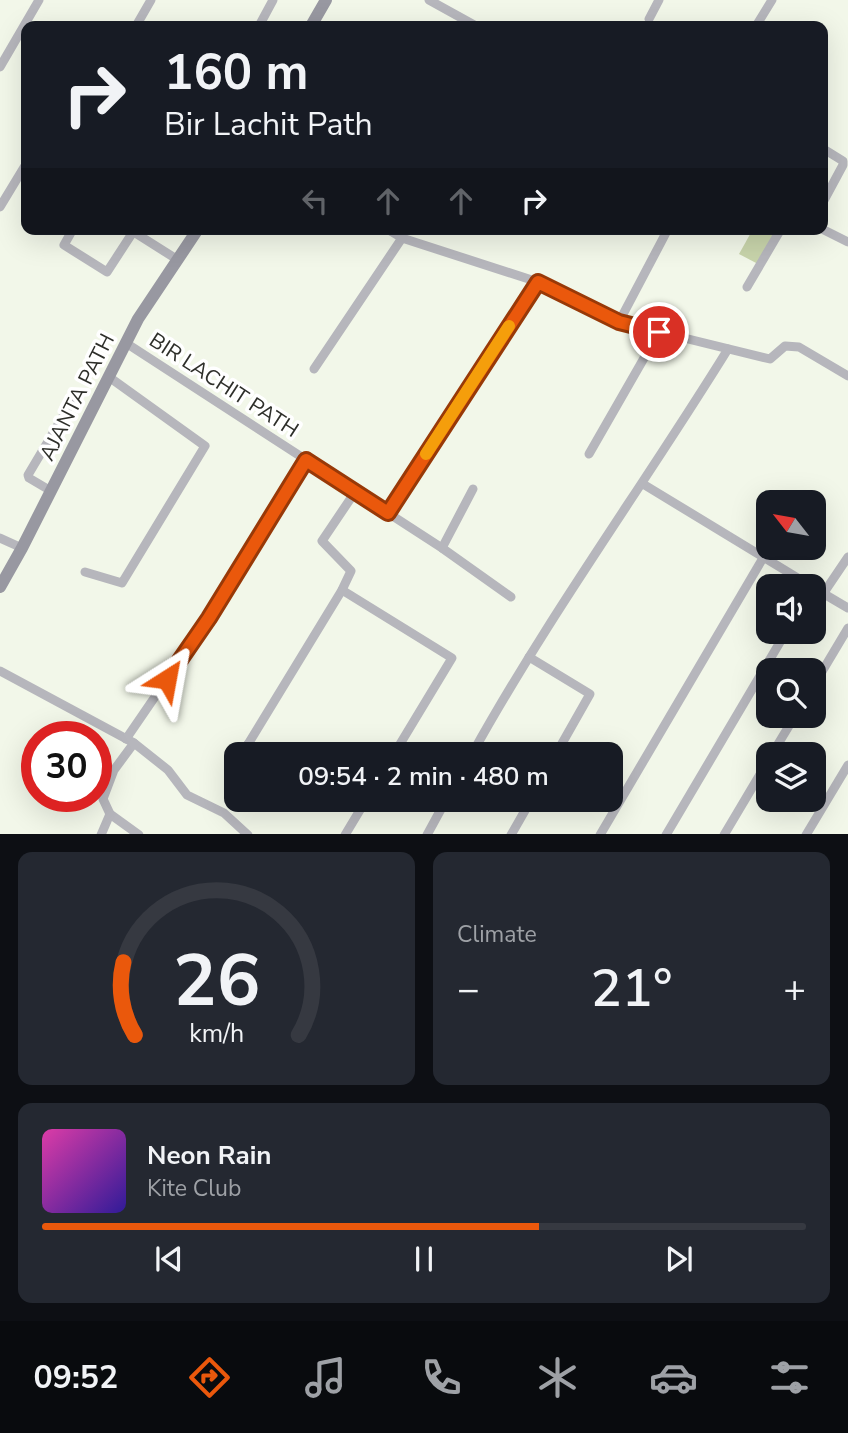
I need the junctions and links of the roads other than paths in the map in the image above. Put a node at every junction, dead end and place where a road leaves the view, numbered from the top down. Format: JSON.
{"nodes":[{"id":1,"x":39,"y":0,"type":"edge"},
{"id":2,"x":151,"y":0,"type":"edge"},
{"id":3,"x":273,"y":0,"type":"edge"},
{"id":4,"x":326,"y":0,"type":"edge"},
{"id":5,"x":429,"y":0,"type":"edge"},
{"id":6,"x":659,"y":0,"type":"edge"},
{"id":7,"x":772,"y":0,"type":"edge"},
{"id":8,"x":649,"y":19,"type":"dead end"},
{"id":9,"x":27,"y":21,"type":"edge"},
{"id":10,"x":139,"y":21,"type":"edge"},
{"id":11,"x":262,"y":21,"type":"edge"},
{"id":12,"x":314,"y":21,"type":"edge"},
{"id":13,"x":467,"y":21,"type":"edge"},
{"id":14,"x":759,"y":21,"type":"edge"},
{"id":15,"x":21,"y":31,"type":"edge"},
{"id":16,"x":0,"y":67,"type":"edge"},
{"id":17,"x":828,"y":152,"type":"edge"},
{"id":18,"x":21,"y":172,"type":"edge"},
{"id":19,"x":828,"y":193,"type":"edge"},
{"id":20,"x":0,"y":207,"type":"edge"},
{"id":21,"x":828,"y":232,"type":"edge"},
{"id":22,"x":70,"y":235,"type":"edge"},
{"id":23,"x":129,"y":235,"type":"edge"},
{"id":24,"x":137,"y":235,"type":"edge"},
{"id":25,"x":194,"y":235,"type":"edge"},
{"id":26,"x":397,"y":235,"type":"edge"},
{"id":27,"x":665,"y":235,"type":"edge"},
{"id":28,"x":778,"y":235,"type":"edge"},
{"id":29,"x":402,"y":238,"type":"junction"},
{"id":30,"x":848,"y":242,"type":"edge"},
{"id":31,"x":178,"y":260,"type":"junction"},
{"id":32,"x":538,"y":282,"type":"junction"},
{"id":33,"x":747,"y":288,"type":"dead end"},
{"id":34,"x":619,"y":322,"type":"junction"},
{"id":35,"x":659,"y":332,"type":"junction"},
{"id":36,"x":126,"y":343,"type":"junction"},
{"id":37,"x":727,"y":349,"type":"junction"},
{"id":38,"x":314,"y":369,"type":"dead end"},
{"id":39,"x":848,"y":376,"type":"edge"},
{"id":40,"x":109,"y":377,"type":"junction"},
{"id":41,"x":75,"y":396,"type":"dead end"},
{"id":42,"x":589,"y":454,"type":"dead end"},
{"id":43,"x":306,"y":460,"type":"junction"},
{"id":44,"x":643,"y":484,"type":"junction"},
{"id":45,"x":473,"y":489,"type":"dead end"},
{"id":46,"x":51,"y":491,"type":"junction"},
{"id":47,"x":355,"y":492,"type":"junction"},
{"id":48,"x":388,"y":513,"type":"junction"},
{"id":49,"x":0,"y":538,"type":"edge"},
{"id":50,"x":22,"y":548,"type":"junction"},
{"id":51,"x":442,"y":548,"type":"junction"},
{"id":52,"x":756,"y":554,"type":"edge"},
{"id":53,"x":848,"y":557,"type":"edge"},
{"id":54,"x":762,"y":560,"type":"edge"},
{"id":55,"x":766,"y":560,"type":"edge"},
{"id":56,"x":85,"y":572,"type":"dead end"},
{"id":57,"x":790,"y":574,"type":"edge"},
{"id":58,"x":0,"y":587,"type":"edge"},
{"id":59,"x":342,"y":590,"type":"junction"},
{"id":60,"x":826,"y":590,"type":"edge"},
{"id":61,"x":826,"y":596,"type":"edge"},
{"id":62,"x":511,"y":597,"type":"dead end"},
{"id":63,"x":848,"y":608,"type":"edge"},
{"id":64,"x":848,"y":628,"type":"edge"},
{"id":65,"x":779,"y":644,"type":"edge"},
{"id":66,"x":529,"y":657,"type":"junction"},
{"id":67,"x":826,"y":665,"type":"edge"},
{"id":68,"x":0,"y":671,"type":"edge"},
{"id":69,"x":130,"y":741,"type":"junction"},
{"id":70,"x":249,"y":742,"type":"edge"},
{"id":71,"x":401,"y":742,"type":"edge"},
{"id":72,"x":479,"y":742,"type":"edge"},
{"id":73,"x":563,"y":742,"type":"edge"},
{"id":74,"x":848,"y":765,"type":"edge"},
{"id":75,"x":756,"y":781,"type":"edge"},
{"id":76,"x":359,"y":812,"type":"edge"},
{"id":77,"x":439,"y":812,"type":"edge"},
{"id":78,"x":523,"y":812,"type":"edge"},
{"id":79,"x":110,"y":814,"type":"junction"},
{"id":80,"x":101,"y":834,"type":"edge"},
{"id":81,"x":138,"y":834,"type":"edge"},
{"id":82,"x":247,"y":834,"type":"edge"},
{"id":83,"x":346,"y":834,"type":"edge"},
{"id":84,"x":428,"y":834,"type":"edge"},
{"id":85,"x":512,"y":834,"type":"edge"},
{"id":86,"x":601,"y":834,"type":"edge"},
{"id":87,"x":667,"y":834,"type":"edge"},
{"id":88,"x":725,"y":834,"type":"edge"},
{"id":89,"x":807,"y":834,"type":"edge"}],
"edges":[{"from":1,"to":9,"type":"street"},
{"from":2,"to":10,"type":"street"},
{"from":3,"to":11,"type":"street"},
{"from":4,"to":12,"type":"street"},
{"from":5,"to":13,"type":"street"},
{"from":6,"to":8,"type":"street"},
{"from":7,"to":14,"type":"street"},
{"from":15,"to":16,"type":"street"},
{"from":17,"to":19,"type":"street"},
{"from":18,"to":20,"type":"street"},
{"from":21,"to":30,"type":"street"},
{"from":22,"to":23,"type":"street"},
{"from":24,"to":31,"type":"street"},
{"from":25,"to":31,"type":"street","name":"AJANTA PATH"},
{"from":26,"to":29,"type":"street"},
{"from":27,"to":34,"type":"street"},
{"from":28,"to":33,"type":"street"},
{"from":29,"to":32,"type":"street"},
{"from":29,"to":38,"type":"street"},
{"from":31,"to":36,"type":"street","name":"AJANTA PATH"},
{"from":32,"to":34,"type":"street"},
{"from":32,"to":48,"type":"street"},
{"from":34,"to":35,"type":"street"},
{"from":35,"to":37,"type":"street"},
{"from":35,"to":42,"type":"street"},
{"from":36,"to":40,"type":"street","name":"AJANTA PATH"},
{"from":36,"to":43,"type":"street","name":"BIR LACHIT PATH"},
{"from":37,"to":39,"type":"street"},
{"from":37,"to":44,"type":"street"},
{"from":40,"to":46,"type":"street","name":"AJANTA PATH"},
{"from":40,"to":56,"type":"street"},
{"from":41,"to":46,"type":"street"},
{"from":43,"to":47,"type":"street","name":"BIR LACHIT PATH"},
{"from":43,"to":69,"type":"street"},
{"from":44,"to":52,"type":"street"},
{"from":44,"to":66,"type":"street"},
{"from":45,"to":51,"type":"street"},
{"from":46,"to":50,"type":"street","name":"AJANTA PATH"},
{"from":47,"to":48,"type":"street","name":"BIR LACHIT PATH"},
{"from":47,"to":59,"type":"street"},
{"from":48,"to":51,"type":"street","name":"BIR LACHIT PATH"},
{"from":49,"to":50,"type":"street"},
{"from":50,"to":58,"type":"street","name":"AJANTA PATH"},
{"from":51,"to":62,"type":"street","name":"BIR LACHIT PATH"},
{"from":53,"to":60,"type":"street"},
{"from":54,"to":86,"type":"street"},
{"from":55,"to":57,"type":"street"},
{"from":59,"to":70,"type":"street"},
{"from":59,"to":71,"type":"street"},
{"from":61,"to":63,"type":"street"},
{"from":64,"to":67,"type":"street"},
{"from":65,"to":87,"type":"street"},
{"from":66,"to":72,"type":"street"},
{"from":66,"to":73,"type":"street"},
{"from":68,"to":69,"type":"street"},
{"from":69,"to":79,"type":"street"},
{"from":69,"to":82,"type":"street"},
{"from":74,"to":89,"type":"street"},
{"from":75,"to":88,"type":"street"},
{"from":76,"to":83,"type":"street"},
{"from":77,"to":84,"type":"street"},
{"from":78,"to":85,"type":"street"},
{"from":79,"to":80,"type":"street"},
{"from":79,"to":81,"type":"street"}]}
